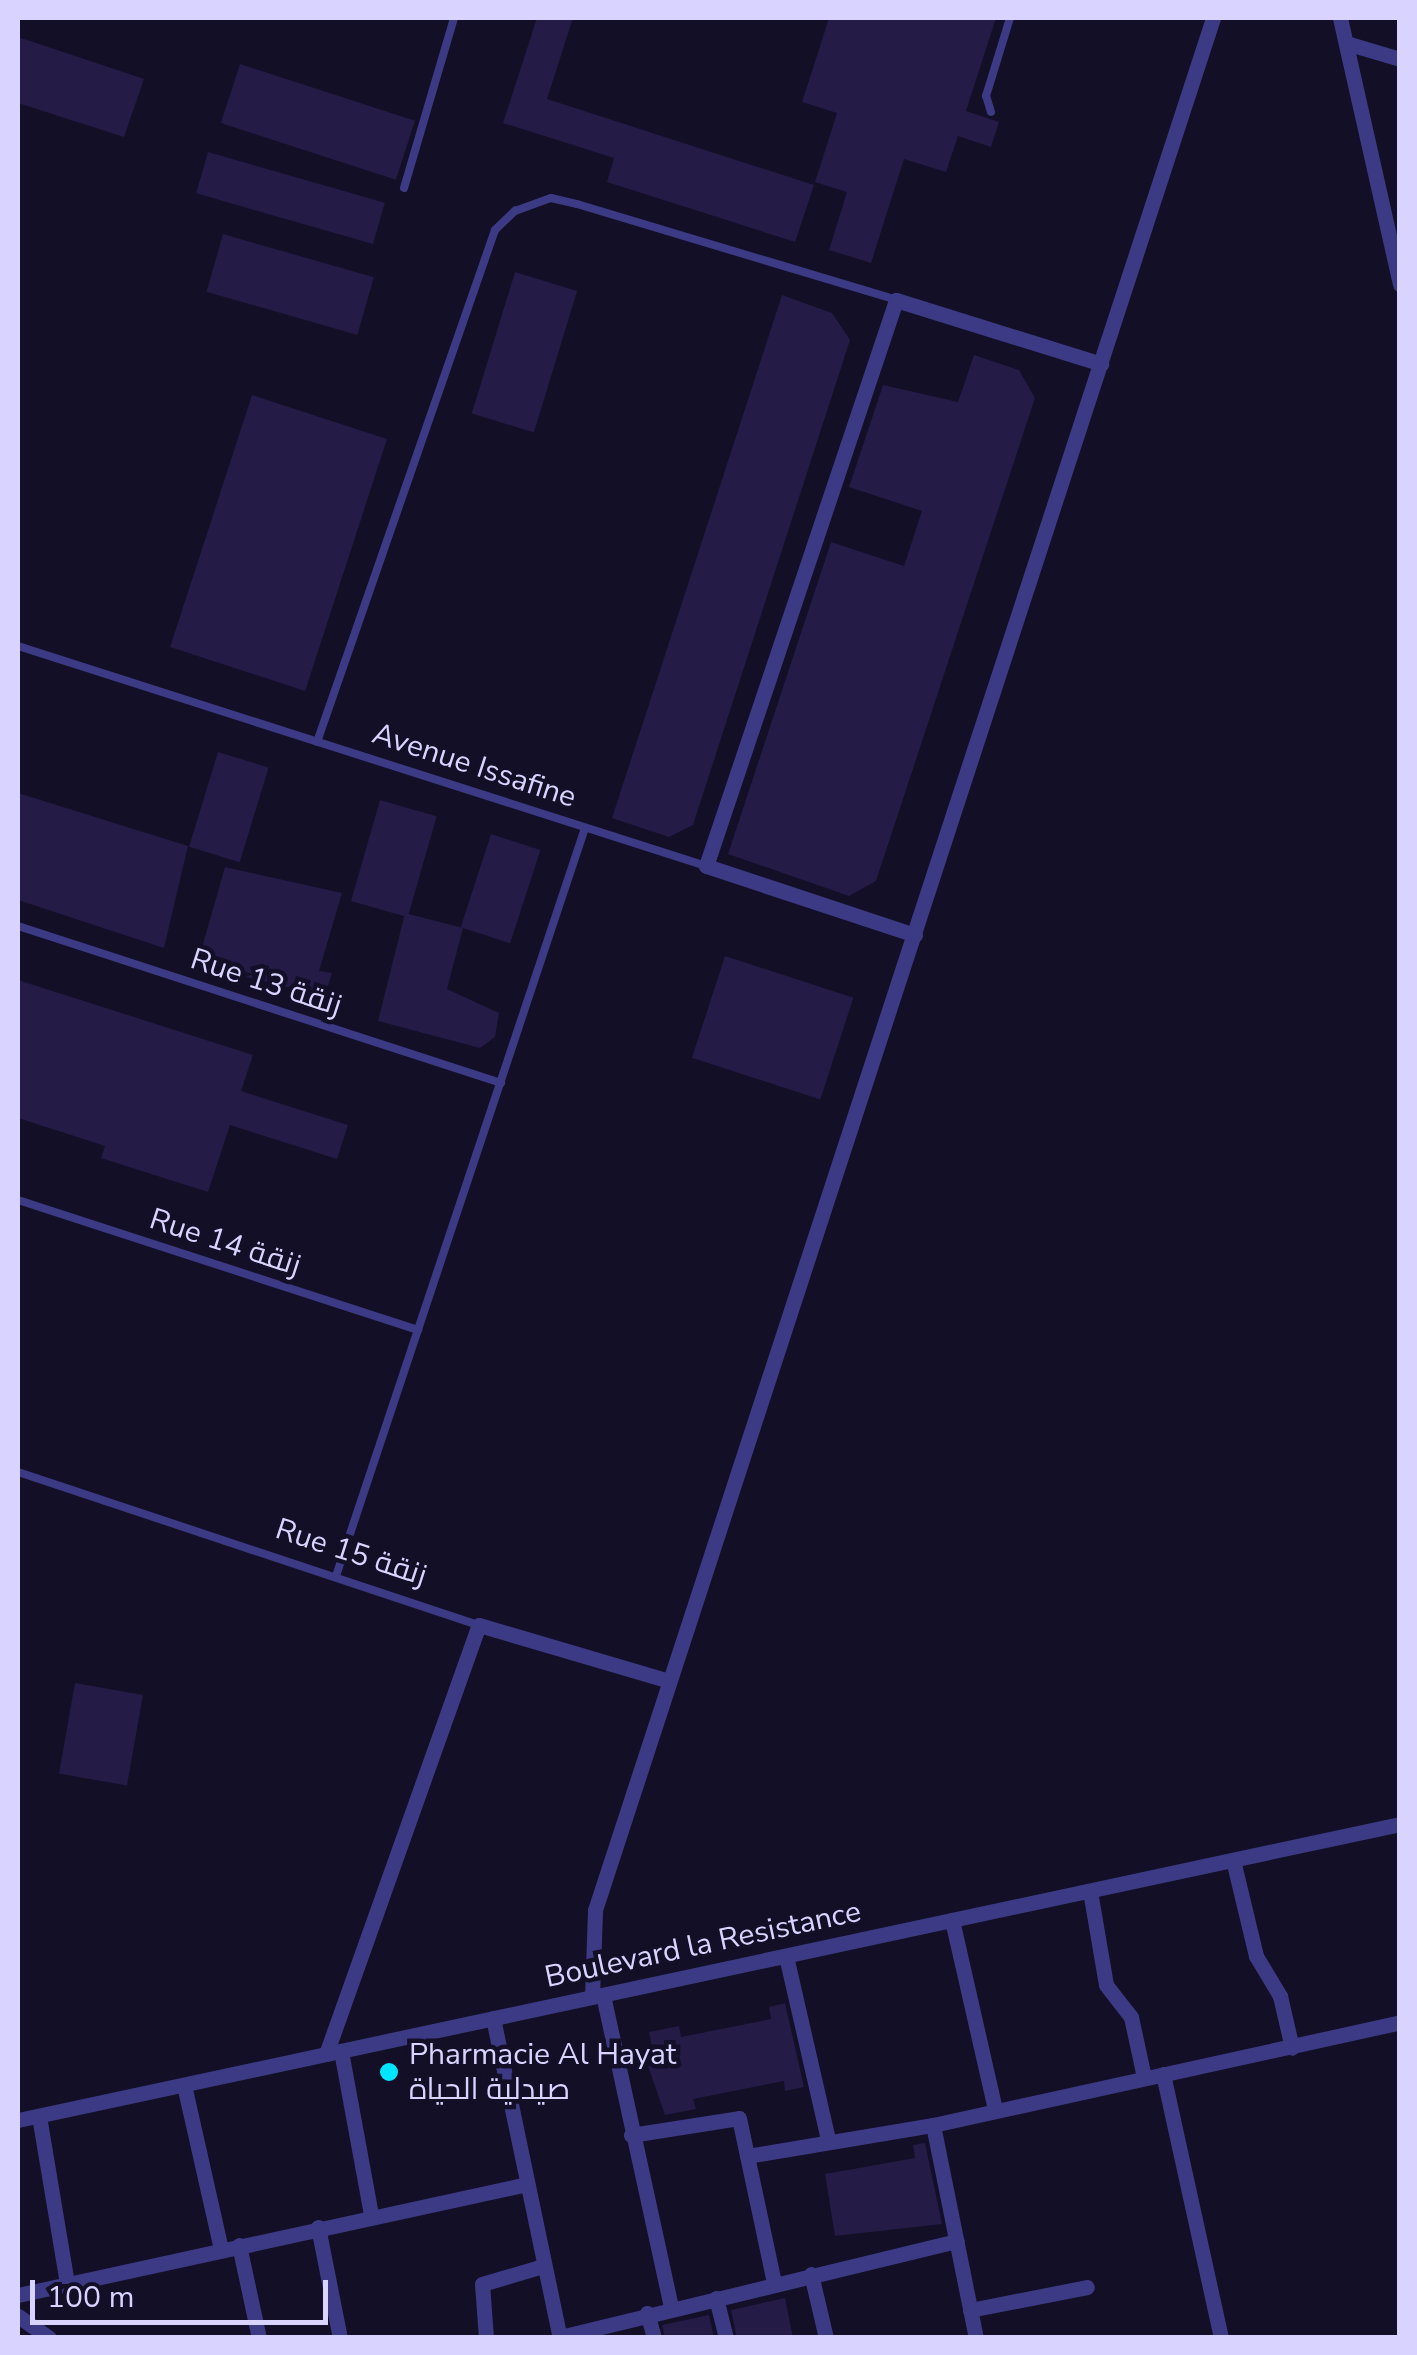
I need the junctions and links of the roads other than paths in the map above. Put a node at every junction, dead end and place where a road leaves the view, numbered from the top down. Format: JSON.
{"nodes":[{"id":1,"x":454,"y":18,"type":"edge"},
{"id":2,"x":1010,"y":18,"type":"edge"},
{"id":3,"x":1213,"y":18,"type":"edge"},
{"id":4,"x":1340,"y":18,"type":"edge"},
{"id":5,"x":1346,"y":43,"type":"junction"},
{"id":6,"x":1400,"y":59,"type":"edge"},
{"id":7,"x":992,"y":112,"type":"dead end"},
{"id":8,"x":404,"y":188,"type":"dead end"},
{"id":9,"x":1400,"y":284,"type":"edge"},
{"id":10,"x":896,"y":300,"type":"junction"},
{"id":11,"x":1101,"y":364,"type":"junction"},
{"id":12,"x":18,"y":646,"type":"edge"},
{"id":13,"x":318,"y":742,"type":"junction"},
{"id":14,"x":584,"y":831,"type":"junction"},
{"id":15,"x":706,"y":866,"type":"junction"},
{"id":16,"x":18,"y":926,"type":"edge"},
{"id":17,"x":915,"y":935,"type":"junction"},
{"id":18,"x":500,"y":1082,"type":"junction"},
{"id":19,"x":18,"y":1200,"type":"edge"},
{"id":20,"x":418,"y":1330,"type":"junction"},
{"id":21,"x":18,"y":1472,"type":"edge"},
{"id":22,"x":336,"y":1576,"type":"junction"},
{"id":23,"x":480,"y":1625,"type":"junction"},
{"id":24,"x":669,"y":1681,"type":"junction"},
{"id":25,"x":1400,"y":1824,"type":"edge"},
{"id":26,"x":1232,"y":1860,"type":"junction"},
{"id":27,"x":1090,"y":1890,"type":"junction"},
{"id":28,"x":952,"y":1920,"type":"junction"},
{"id":29,"x":786,"y":1956,"type":"junction"},
{"id":30,"x":598,"y":1996,"type":"junction"},
{"id":31,"x":493,"y":2018,"type":"junction"},
{"id":32,"x":1400,"y":2022,"type":"edge"},
{"id":33,"x":1292,"y":2048,"type":"junction"},
{"id":34,"x":334,"y":2052,"type":"junction"},
{"id":35,"x":1164,"y":2074,"type":"junction"},
{"id":36,"x":1144,"y":2078,"type":"junction"},
{"id":37,"x":184,"y":2085,"type":"junction"},
{"id":38,"x":995,"y":2110,"type":"junction"},
{"id":39,"x":39,"y":2116,"type":"junction"},
{"id":40,"x":18,"y":2120,"type":"edge"},
{"id":41,"x":933,"y":2125,"type":"junction"},
{"id":42,"x":631,"y":2135,"type":"junction"},
{"id":43,"x":828,"y":2140,"type":"junction"},
{"id":44,"x":748,"y":2156,"type":"junction"},
{"id":45,"x":523,"y":2186,"type":"junction"},
{"id":46,"x":371,"y":2215,"type":"junction"},
{"id":47,"x":318,"y":2227,"type":"junction"},
{"id":48,"x":956,"y":2242,"type":"junction"},
{"id":49,"x":239,"y":2245,"type":"junction"},
{"id":50,"x":221,"y":2248,"type":"junction"},
{"id":51,"x":543,"y":2266,"type":"junction"},
{"id":52,"x":811,"y":2274,"type":"junction"},
{"id":53,"x":774,"y":2282,"type":"junction"},
{"id":54,"x":68,"y":2283,"type":"junction"},
{"id":55,"x":1087,"y":2288,"type":"dead end"},
{"id":56,"x":18,"y":2295,"type":"edge"},
{"id":57,"x":716,"y":2298,"type":"junction"},
{"id":58,"x":671,"y":2307,"type":"junction"},
{"id":59,"x":970,"y":2310,"type":"junction"},
{"id":60,"x":648,"y":2312,"type":"junction"},
{"id":61,"x":18,"y":2316,"type":"edge"},
{"id":62,"x":971,"y":2336,"type":"edge"},
{"id":63,"x":560,"y":2337,"type":"edge"},
{"id":64,"x":49,"y":2338,"type":"edge"},
{"id":65,"x":259,"y":2338,"type":"edge"},
{"id":66,"x":340,"y":2338,"type":"edge"},
{"id":67,"x":486,"y":2338,"type":"edge"},
{"id":68,"x":654,"y":2338,"type":"edge"},
{"id":69,"x":726,"y":2338,"type":"edge"},
{"id":70,"x":826,"y":2338,"type":"edge"},
{"id":71,"x":1221,"y":2338,"type":"edge"}],
"edges":[{"from":1,"to":8,"type":"lane"},
{"from":2,"to":7,"type":"lane"},
{"from":3,"to":11,"type":"street"},
{"from":4,"to":5,"type":"street"},
{"from":5,"to":6,"type":"street"},
{"from":5,"to":9,"type":"street"},
{"from":10,"to":11,"type":"street"},
{"from":10,"to":13,"type":"lane"},
{"from":10,"to":15,"type":"street"},
{"from":11,"to":17,"type":"street"},
{"from":12,"to":13,"type":"lane","name":"Avenue Issafine"},
{"from":13,"to":14,"type":"lane","name":"Avenue Issafine"},
{"from":14,"to":15,"type":"lane","name":"Avenue Issafine"},
{"from":14,"to":18,"type":"lane"},
{"from":15,"to":17,"type":"street","name":"Avenue Issafine"},
{"from":16,"to":18,"type":"lane","name":"Rue 13 زنقة"},
{"from":17,"to":24,"type":"street"},
{"from":18,"to":20,"type":"lane"},
{"from":19,"to":20,"type":"lane","name":"Rue 14 زنقة"},
{"from":20,"to":22,"type":"lane"},
{"from":21,"to":22,"type":"lane","name":"Rue 15 زنقة"},
{"from":22,"to":23,"type":"lane","name":"Rue 15 زنقة"},
{"from":23,"to":24,"type":"street","name":"Rue 15 زنقة"},
{"from":23,"to":34,"type":"street"},
{"from":24,"to":30,"type":"street"},
{"from":25,"to":26,"type":"street","name":"Boulevard la Resistance"},
{"from":26,"to":27,"type":"street","name":"Boulevard la Resistance"},
{"from":26,"to":33,"type":"street"},
{"from":27,"to":28,"type":"street","name":"Boulevard la Resistance"},
{"from":27,"to":36,"type":"street"},
{"from":28,"to":29,"type":"street","name":"Boulevard la Resistance"},
{"from":28,"to":38,"type":"street"},
{"from":29,"to":30,"type":"street","name":"Boulevard la Resistance"},
{"from":29,"to":43,"type":"street"},
{"from":30,"to":31,"type":"street","name":"Boulevard la Resistance"},
{"from":30,"to":42,"type":"street"},
{"from":31,"to":34,"type":"street","name":"Boulevard la Resistance"},
{"from":31,"to":45,"type":"street"},
{"from":32,"to":33,"type":"street"},
{"from":33,"to":35,"type":"street"},
{"from":34,"to":37,"type":"street","name":"Boulevard la Resistance"},
{"from":34,"to":46,"type":"street"},
{"from":35,"to":36,"type":"street"},
{"from":35,"to":71,"type":"street"},
{"from":36,"to":38,"type":"street"},
{"from":37,"to":39,"type":"street","name":"Boulevard la Resistance"},
{"from":37,"to":50,"type":"street"},
{"from":38,"to":41,"type":"street"},
{"from":39,"to":40,"type":"street","name":"Boulevard la Resistance"},
{"from":39,"to":54,"type":"street"},
{"from":41,"to":43,"type":"street"},
{"from":41,"to":48,"type":"street"},
{"from":42,"to":44,"type":"street"},
{"from":42,"to":58,"type":"street"},
{"from":43,"to":44,"type":"street"},
{"from":44,"to":53,"type":"street"},
{"from":45,"to":46,"type":"street"},
{"from":45,"to":51,"type":"street"},
{"from":46,"to":47,"type":"street"},
{"from":47,"to":49,"type":"street"},
{"from":47,"to":66,"type":"street"},
{"from":48,"to":52,"type":"street"},
{"from":48,"to":59,"type":"street"},
{"from":49,"to":50,"type":"street"},
{"from":49,"to":65,"type":"street"},
{"from":50,"to":54,"type":"street"},
{"from":51,"to":63,"type":"street"},
{"from":51,"to":67,"type":"street"},
{"from":52,"to":53,"type":"street"},
{"from":52,"to":70,"type":"street"},
{"from":53,"to":57,"type":"street"},
{"from":54,"to":56,"type":"street"},
{"from":55,"to":59,"type":"street"},
{"from":57,"to":58,"type":"street"},
{"from":57,"to":69,"type":"street"},
{"from":58,"to":60,"type":"street"},
{"from":59,"to":62,"type":"street"},
{"from":60,"to":63,"type":"street"},
{"from":60,"to":68,"type":"street"},
{"from":61,"to":64,"type":"street"}]}
